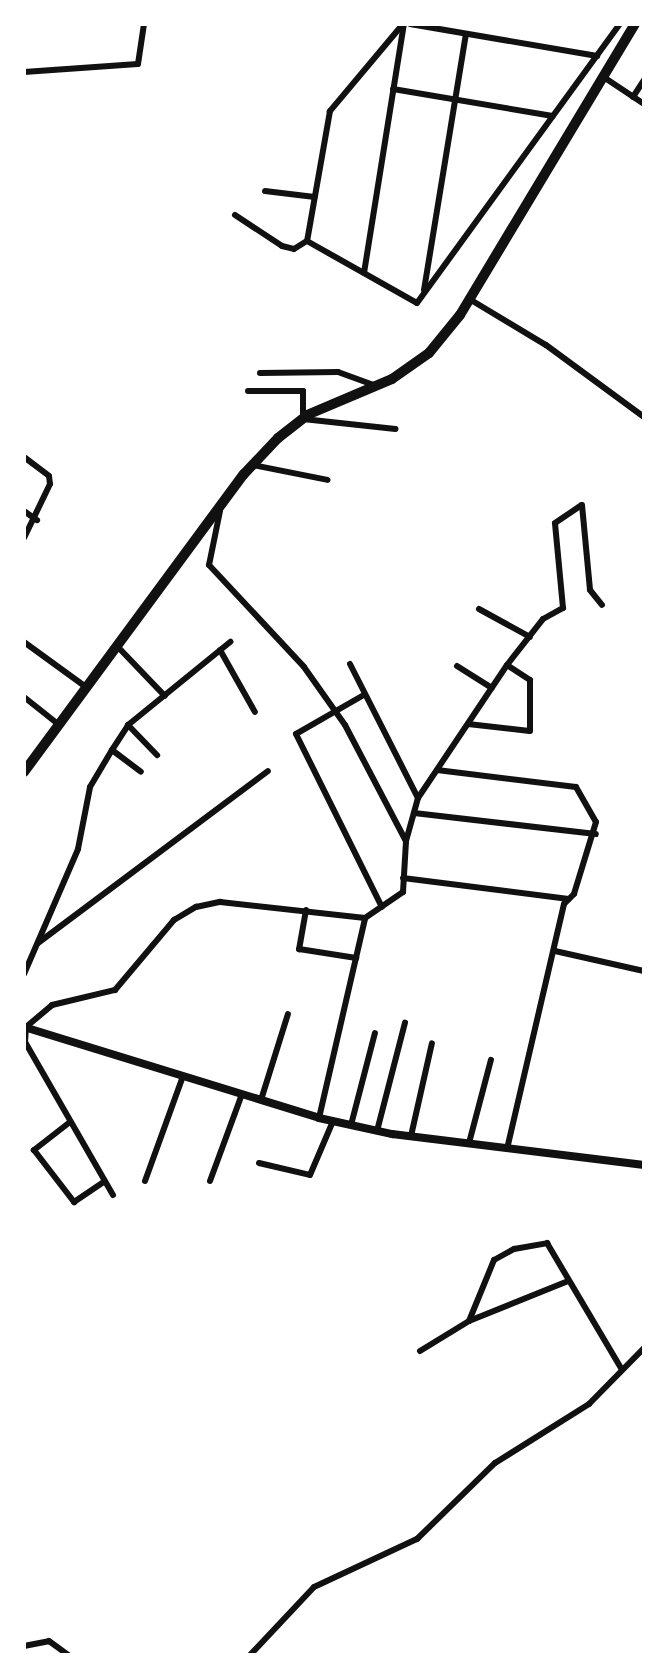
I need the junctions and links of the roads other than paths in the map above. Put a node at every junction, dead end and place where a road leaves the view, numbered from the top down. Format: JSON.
{"nodes":[{"id":1,"x":144,"y":24,"type":"edge"},
{"id":2,"x":403,"y":24,"type":"edge"},
{"id":3,"x":410,"y":24,"type":"edge"},
{"id":4,"x":620,"y":24,"type":"edge"},
{"id":5,"x":635,"y":24,"type":"edge"},
{"id":6,"x":452,"y":28,"type":"edge"},
{"id":7,"x":466,"y":34,"type":"junction"},
{"id":8,"x":597,"y":56,"type":"junction"},
{"id":9,"x":24,"y":72,"type":"edge"},
{"id":10,"x":605,"y":78,"type":"junction"},
{"id":11,"x":644,"y":80,"type":"edge"},
{"id":12,"x":393,"y":89,"type":"junction"},
{"id":13,"x":633,"y":97,"type":"junction"},
{"id":14,"x":455,"y":100,"type":"junction"},
{"id":15,"x":644,"y":104,"type":"edge"},
{"id":16,"x":553,"y":116,"type":"junction"},
{"id":17,"x":265,"y":191,"type":"dead end"},
{"id":18,"x":315,"y":197,"type":"junction"},
{"id":19,"x":235,"y":215,"type":"dead end"},
{"id":20,"x":307,"y":241,"type":"junction"},
{"id":21,"x":364,"y":273,"type":"junction"},
{"id":22,"x":423,"y":294,"type":"junction"},
{"id":23,"x":471,"y":300,"type":"junction"},
{"id":24,"x":260,"y":373,"type":"dead end"},
{"id":25,"x":375,"y":386,"type":"junction"},
{"id":26,"x":248,"y":391,"type":"dead end"},
{"id":27,"x":644,"y":417,"type":"edge"},
{"id":28,"x":303,"y":419,"type":"junction"},
{"id":29,"x":395,"y":429,"type":"dead end"},
{"id":30,"x":24,"y":457,"type":"edge"},
{"id":31,"x":253,"y":465,"type":"junction"},
{"id":32,"x":328,"y":480,"type":"dead end"},
{"id":33,"x":221,"y":506,"type":"junction"},
{"id":34,"x":24,"y":511,"type":"edge"},
{"id":35,"x":37,"y":520,"type":"junction"},
{"id":36,"x":24,"y":538,"type":"edge"},
{"id":37,"x":602,"y":605,"type":"dead end"},
{"id":38,"x":479,"y":609,"type":"dead end"},
{"id":39,"x":530,"y":637,"type":"junction"},
{"id":40,"x":24,"y":642,"type":"edge"},
{"id":41,"x":230,"y":642,"type":"dead end"},
{"id":42,"x":117,"y":646,"type":"junction"},
{"id":43,"x":220,"y":650,"type":"junction"},
{"id":44,"x":350,"y":664,"type":"dead end"},
{"id":45,"x":507,"y":665,"type":"junction"},
{"id":46,"x":457,"y":666,"type":"dead end"},
{"id":47,"x":86,"y":687,"type":"junction"},
{"id":48,"x":492,"y":688,"type":"junction"},
{"id":49,"x":165,"y":696,"type":"junction"},
{"id":50,"x":362,"y":696,"type":"junction"},
{"id":51,"x":24,"y":697,"type":"edge"},
{"id":52,"x":333,"y":711,"type":"junction"},
{"id":53,"x":255,"y":712,"type":"dead end"},
{"id":54,"x":58,"y":724,"type":"junction"},
{"id":55,"x":468,"y":724,"type":"junction"},
{"id":56,"x":128,"y":725,"type":"junction"},
{"id":57,"x":112,"y":750,"type":"junction"},
{"id":58,"x":157,"y":755,"type":"dead end"},
{"id":59,"x":437,"y":770,"type":"junction"},
{"id":60,"x":268,"y":771,"type":"dead end"},
{"id":61,"x":24,"y":772,"type":"edge"},
{"id":62,"x":141,"y":772,"type":"dead end"},
{"id":63,"x":418,"y":798,"type":"junction"},
{"id":64,"x":414,"y":813,"type":"junction"},
{"id":65,"x":596,"y":834,"type":"junction"},
{"id":66,"x":406,"y":841,"type":"junction"},
{"id":67,"x":403,"y":878,"type":"junction"},
{"id":68,"x":569,"y":899,"type":"junction"},
{"id":69,"x":382,"y":907,"type":"junction"},
{"id":70,"x":306,"y":910,"type":"junction"},
{"id":71,"x":365,"y":918,"type":"junction"},
{"id":72,"x":37,"y":944,"type":"junction"},
{"id":73,"x":555,"y":951,"type":"junction"},
{"id":74,"x":356,"y":958,"type":"junction"},
{"id":75,"x":644,"y":971,"type":"edge"},
{"id":76,"x":24,"y":974,"type":"edge"},
{"id":77,"x":288,"y":1014,"type":"dead end"},
{"id":78,"x":405,"y":1023,"type":"dead end"},
{"id":79,"x":25,"y":1027,"type":"edge"},
{"id":80,"x":375,"y":1033,"type":"dead end"},
{"id":81,"x":432,"y":1043,"type":"dead end"},
{"id":82,"x":491,"y":1060,"type":"dead end"},
{"id":83,"x":183,"y":1076,"type":"junction"},
{"id":84,"x":242,"y":1094,"type":"junction"},
{"id":85,"x":261,"y":1100,"type":"junction"},
{"id":86,"x":319,"y":1118,"type":"junction"},
{"id":87,"x":333,"y":1121,"type":"junction"},
{"id":88,"x":70,"y":1122,"type":"junction"},
{"id":89,"x":351,"y":1125,"type":"junction"},
{"id":90,"x":377,"y":1131,"type":"junction"},
{"id":91,"x":411,"y":1136,"type":"junction"},
{"id":92,"x":469,"y":1143,"type":"junction"},
{"id":93,"x":507,"y":1148,"type":"junction"},
{"id":94,"x":259,"y":1163,"type":"dead end"},
{"id":95,"x":644,"y":1165,"type":"edge"},
{"id":96,"x":105,"y":1181,"type":"junction"},
{"id":97,"x":145,"y":1181,"type":"dead end"},
{"id":98,"x":210,"y":1181,"type":"dead end"},
{"id":99,"x":113,"y":1195,"type":"dead end"},
{"id":100,"x":568,"y":1281,"type":"junction"},
{"id":101,"x":469,"y":1321,"type":"junction"},
{"id":102,"x":644,"y":1348,"type":"edge"},
{"id":103,"x":420,"y":1351,"type":"dead end"},
{"id":104,"x":622,"y":1370,"type":"junction"},
{"id":105,"x":24,"y":1646,"type":"edge"},
{"id":106,"x":68,"y":1655,"type":"edge"},
{"id":107,"x":250,"y":1655,"type":"edge"}],
"edges":[{"from":1,"to":9,"type":"street"},
{"from":2,"to":12,"type":"street"},
{"from":2,"to":18,"type":"street"},
{"from":3,"to":6,"type":"street"},
{"from":4,"to":8,"type":"street"},
{"from":5,"to":10,"type":"main road"},
{"from":6,"to":7,"type":"street"},
{"from":7,"to":8,"type":"street"},
{"from":7,"to":14,"type":"street"},
{"from":8,"to":16,"type":"street"},
{"from":10,"to":13,"type":"street"},
{"from":10,"to":23,"type":"main road"},
{"from":11,"to":13,"type":"street"},
{"from":12,"to":14,"type":"street"},
{"from":12,"to":21,"type":"street"},
{"from":13,"to":15,"type":"street"},
{"from":14,"to":16,"type":"street"},
{"from":14,"to":22,"type":"street"},
{"from":16,"to":22,"type":"street"},
{"from":17,"to":18,"type":"street"},
{"from":18,"to":20,"type":"street"},
{"from":19,"to":20,"type":"street"},
{"from":20,"to":21,"type":"street"},
{"from":21,"to":22,"type":"street"},
{"from":23,"to":25,"type":"main road"},
{"from":23,"to":27,"type":"street"},
{"from":24,"to":25,"type":"street"},
{"from":25,"to":28,"type":"main road"},
{"from":26,"to":28,"type":"street"},
{"from":28,"to":29,"type":"street"},
{"from":28,"to":31,"type":"main road"},
{"from":30,"to":35,"type":"street"},
{"from":31,"to":32,"type":"street"},
{"from":31,"to":33,"type":"main road"},
{"from":33,"to":42,"type":"main road"},
{"from":33,"to":52,"type":"street"},
{"from":34,"to":35,"type":"street"},
{"from":35,"to":36,"type":"street"},
{"from":37,"to":39,"type":"street"},
{"from":38,"to":39,"type":"street"},
{"from":39,"to":45,"type":"street"},
{"from":40,"to":47,"type":"street"},
{"from":41,"to":43,"type":"street"},
{"from":42,"to":47,"type":"main road"},
{"from":42,"to":49,"type":"street"},
{"from":43,"to":49,"type":"street"},
{"from":43,"to":53,"type":"street"},
{"from":44,"to":50,"type":"street"},
{"from":45,"to":48,"type":"street"},
{"from":45,"to":55,"type":"street"},
{"from":46,"to":48,"type":"street"},
{"from":47,"to":54,"type":"main road"},
{"from":48,"to":55,"type":"street"},
{"from":49,"to":56,"type":"street"},
{"from":50,"to":52,"type":"street"},
{"from":50,"to":63,"type":"street"},
{"from":51,"to":54,"type":"street"},
{"from":52,"to":66,"type":"street"},
{"from":52,"to":69,"type":"street"},
{"from":54,"to":61,"type":"main road"},
{"from":55,"to":59,"type":"street"},
{"from":56,"to":57,"type":"street"},
{"from":56,"to":58,"type":"street"},
{"from":57,"to":62,"type":"street"},
{"from":57,"to":72,"type":"street"},
{"from":59,"to":63,"type":"street"},
{"from":59,"to":65,"type":"street"},
{"from":60,"to":72,"type":"street"},
{"from":63,"to":64,"type":"street"},
{"from":64,"to":65,"type":"street"},
{"from":64,"to":66,"type":"street"},
{"from":65,"to":68,"type":"street"},
{"from":66,"to":67,"type":"street"},
{"from":67,"to":68,"type":"street"},
{"from":67,"to":69,"type":"street"},
{"from":68,"to":73,"type":"street"},
{"from":69,"to":71,"type":"street"},
{"from":70,"to":71,"type":"street"},
{"from":70,"to":74,"type":"street"},
{"from":70,"to":79,"type":"street"},
{"from":71,"to":74,"type":"street"},
{"from":72,"to":76,"type":"street"},
{"from":73,"to":75,"type":"street"},
{"from":73,"to":93,"type":"street"},
{"from":74,"to":86,"type":"street"},
{"from":77,"to":85,"type":"street"},
{"from":78,"to":90,"type":"street"},
{"from":79,"to":83,"type":"street"},
{"from":79,"to":88,"type":"street"},
{"from":80,"to":89,"type":"street"},
{"from":81,"to":91,"type":"street"},
{"from":82,"to":92,"type":"street"},
{"from":83,"to":84,"type":"street"},
{"from":83,"to":97,"type":"street"},
{"from":84,"to":85,"type":"street"},
{"from":84,"to":98,"type":"street"},
{"from":85,"to":86,"type":"street"},
{"from":86,"to":87,"type":"street"},
{"from":87,"to":89,"type":"street"},
{"from":87,"to":94,"type":"street"},
{"from":88,"to":96,"type":"street"},
{"from":88,"to":96,"type":"street"},
{"from":89,"to":90,"type":"street"},
{"from":90,"to":91,"type":"street"},
{"from":91,"to":92,"type":"street"},
{"from":92,"to":93,"type":"street"},
{"from":93,"to":95,"type":"street"},
{"from":96,"to":99,"type":"street"},
{"from":100,"to":101,"type":"street"},
{"from":100,"to":101,"type":"street"},
{"from":100,"to":104,"type":"street"},
{"from":101,"to":103,"type":"street"},
{"from":102,"to":104,"type":"street"},
{"from":104,"to":107,"type":"street"},
{"from":105,"to":106,"type":"street"}]}
